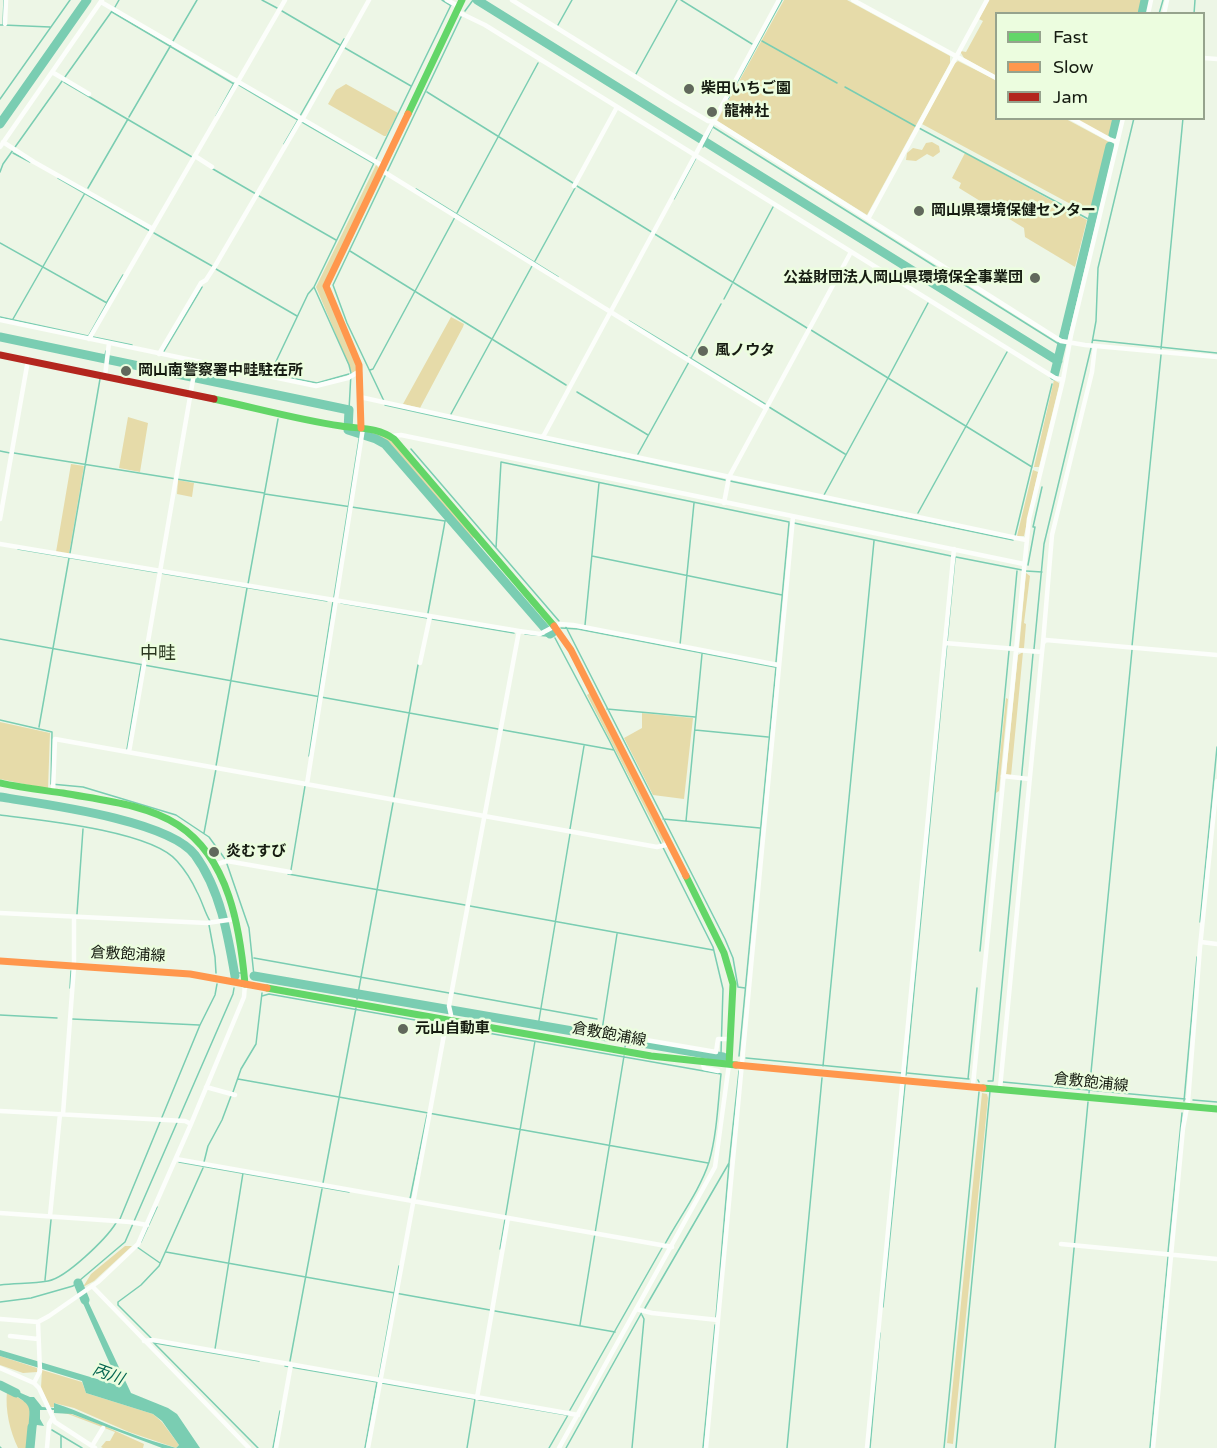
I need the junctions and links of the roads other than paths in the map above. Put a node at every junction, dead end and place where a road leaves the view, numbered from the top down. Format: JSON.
{"nodes":[{"id":1,"x":6,"y":0,"type":"edge"},
{"id":2,"x":285,"y":0,"type":"edge"},
{"id":3,"x":369,"y":0,"type":"edge"},
{"id":4,"x":447,"y":0,"type":"edge"},
{"id":5,"x":512,"y":0,"type":"edge"},
{"id":6,"x":779,"y":0,"type":"edge"},
{"id":7,"x":853,"y":0,"type":"edge"},
{"id":8,"x":987,"y":0,"type":"edge"},
{"id":9,"x":102,"y":1,"type":"edge"},
{"id":10,"x":459,"y":6,"type":"edge"},
{"id":11,"x":5,"y":24,"type":"dead end"},
{"id":12,"x":956,"y":56,"type":"junction"},
{"id":13,"x":52,"y":72,"type":"junction"},
{"id":14,"x":995,"y":77,"type":"edge"},
{"id":15,"x":237,"y":82,"type":"junction"},
{"id":16,"x":89,"y":94,"type":"dead end"},
{"id":17,"x":616,"y":107,"type":"junction"},
{"id":18,"x":300,"y":120,"type":"junction"},
{"id":19,"x":1075,"y":120,"type":"edge"},
{"id":20,"x":1122,"y":120,"type":"edge"},
{"id":21,"x":712,"y":122,"type":"junction"},
{"id":22,"x":1117,"y":142,"type":"junction"},
{"id":23,"x":2,"y":144,"type":"edge"},
{"id":24,"x":195,"y":156,"type":"junction"},
{"id":25,"x":696,"y":157,"type":"junction"},
{"id":26,"x":212,"y":166,"type":"dead end"},
{"id":27,"x":381,"y":168,"type":"junction"},
{"id":28,"x":575,"y":185,"type":"dead end"},
{"id":29,"x":868,"y":219,"type":"junction"},
{"id":30,"x":153,"y":229,"type":"junction"},
{"id":31,"x":851,"y":252,"type":"junction"},
{"id":32,"x":611,"y":312,"type":"junction"},
{"id":33,"x":0,"y":320,"type":"edge"},
{"id":34,"x":90,"y":337,"type":"junction"},
{"id":35,"x":1066,"y":342,"type":"junction"},
{"id":36,"x":109,"y":343,"type":"junction"},
{"id":37,"x":1092,"y":346,"type":"junction"},
{"id":38,"x":160,"y":352,"type":"junction"},
{"id":39,"x":0,"y":355,"type":"edge"},
{"id":40,"x":1217,"y":357,"type":"edge"},
{"id":41,"x":28,"y":360,"type":"junction"},
{"id":42,"x":196,"y":362,"type":"junction"},
{"id":43,"x":360,"y":371,"type":"junction"},
{"id":44,"x":105,"y":376,"type":"junction"},
{"id":45,"x":1063,"y":380,"type":"junction"},
{"id":46,"x":191,"y":394,"type":"junction"},
{"id":47,"x":360,"y":397,"type":"junction"},
{"id":48,"x":766,"y":408,"type":"junction"},
{"id":49,"x":362,"y":431,"type":"junction"},
{"id":50,"x":391,"y":436,"type":"junction"},
{"id":51,"x":544,"y":437,"type":"junction"},
{"id":52,"x":730,"y":478,"type":"junction"},
{"id":53,"x":723,"y":502,"type":"junction"},
{"id":54,"x":0,"y":519,"type":"edge"},
{"id":55,"x":792,"y":521,"type":"junction"},
{"id":56,"x":1026,"y":540,"type":"junction"},
{"id":57,"x":0,"y":544,"type":"edge"},
{"id":58,"x":953,"y":554,"type":"junction"},
{"id":59,"x":1023,"y":569,"type":"junction"},
{"id":60,"x":160,"y":572,"type":"junction"},
{"id":61,"x":335,"y":602,"type":"junction"},
{"id":62,"x":429,"y":618,"type":"junction"},
{"id":63,"x":554,"y":627,"type":"junction"},
{"id":64,"x":519,"y":631,"type":"junction"},
{"id":65,"x":1043,"y":643,"type":"junction"},
{"id":66,"x":947,"y":644,"type":"junction"},
{"id":67,"x":1016,"y":650,"type":"junction"},
{"id":68,"x":1036,"y":652,"type":"junction"},
{"id":69,"x":1217,"y":655,"type":"edge"},
{"id":70,"x":420,"y":663,"type":"dead end"},
{"id":71,"x":777,"y":665,"type":"junction"},
{"id":72,"x":129,"y":752,"type":"junction"},
{"id":73,"x":1003,"y":776,"type":"junction"},
{"id":74,"x":1029,"y":779,"type":"junction"},
{"id":75,"x":1217,"y":781,"type":"edge"},
{"id":76,"x":0,"y":783,"type":"edge"},
{"id":77,"x":307,"y":784,"type":"junction"},
{"id":78,"x":54,"y":786,"type":"junction"},
{"id":79,"x":484,"y":816,"type":"junction"},
{"id":80,"x":665,"y":845,"type":"junction"},
{"id":81,"x":214,"y":865,"type":"junction"},
{"id":82,"x":290,"y":872,"type":"dead end"},
{"id":83,"x":0,"y":913,"type":"edge"},
{"id":84,"x":76,"y":917,"type":"junction"},
{"id":85,"x":235,"y":919,"type":"junction"},
{"id":86,"x":1201,"y":942,"type":"junction"},
{"id":87,"x":1217,"y":944,"type":"edge"},
{"id":88,"x":0,"y":961,"type":"edge"},
{"id":89,"x":74,"y":966,"type":"junction"},
{"id":90,"x":245,"y":984,"type":"junction"},
{"id":91,"x":448,"y":1018,"type":"junction"},
{"id":92,"x":601,"y":1032,"type":"dead end"},
{"id":93,"x":725,"y":1039,"type":"junction"},
{"id":94,"x":729,"y":1059,"type":"junction"},
{"id":95,"x":742,"y":1060,"type":"junction"},
{"id":96,"x":702,"y":1061,"type":"junction"},
{"id":97,"x":718,"y":1071,"type":"dead end"},
{"id":98,"x":903,"y":1075,"type":"junction"},
{"id":99,"x":973,"y":1085,"type":"junction"},
{"id":100,"x":206,"y":1087,"type":"junction"},
{"id":101,"x":1000,"y":1088,"type":"junction"},
{"id":102,"x":233,"y":1094,"type":"dead end"},
{"id":103,"x":1187,"y":1106,"type":"junction"},
{"id":104,"x":1217,"y":1108,"type":"edge"},
{"id":105,"x":0,"y":1111,"type":"edge"},
{"id":106,"x":61,"y":1115,"type":"junction"},
{"id":107,"x":191,"y":1124,"type":"junction"},
{"id":108,"x":176,"y":1159,"type":"junction"},
{"id":109,"x":412,"y":1202,"type":"junction"},
{"id":110,"x":0,"y":1213,"type":"edge"},
{"id":111,"x":50,"y":1216,"type":"junction"},
{"id":112,"x":507,"y":1219,"type":"junction"},
{"id":113,"x":147,"y":1225,"type":"junction"},
{"id":114,"x":1061,"y":1244,"type":"dead end"},
{"id":115,"x":666,"y":1246,"type":"junction"},
{"id":116,"x":1169,"y":1254,"type":"junction"},
{"id":117,"x":1217,"y":1258,"type":"edge"},
{"id":118,"x":92,"y":1286,"type":"junction"},
{"id":119,"x":641,"y":1311,"type":"junction"},
{"id":120,"x":0,"y":1319,"type":"edge"},
{"id":121,"x":716,"y":1320,"type":"junction"},
{"id":122,"x":38,"y":1322,"type":"junction"},
{"id":123,"x":10,"y":1336,"type":"dead end"},
{"id":124,"x":38,"y":1339,"type":"junction"},
{"id":125,"x":149,"y":1340,"type":"junction"},
{"id":126,"x":291,"y":1366,"type":"junction"},
{"id":127,"x":0,"y":1368,"type":"edge"},
{"id":128,"x":380,"y":1380,"type":"junction"},
{"id":129,"x":34,"y":1383,"type":"junction"},
{"id":130,"x":476,"y":1397,"type":"junction"},
{"id":131,"x":578,"y":1415,"type":"junction"},
{"id":132,"x":52,"y":1419,"type":"junction"},
{"id":133,"x":103,"y":1428,"type":"dead end"},
{"id":134,"x":94,"y":1447,"type":"edge"},
{"id":135,"x":46,"y":1448,"type":"edge"},
{"id":136,"x":249,"y":1448,"type":"edge"},
{"id":137,"x":276,"y":1448,"type":"edge"},
{"id":138,"x":368,"y":1448,"type":"edge"},
{"id":139,"x":559,"y":1448,"type":"edge"},
{"id":140,"x":706,"y":1448,"type":"edge"},
{"id":141,"x":867,"y":1448,"type":"edge"},
{"id":142,"x":1153,"y":1448,"type":"edge"}],
"edges":[{"from":1,"to":11,"type":"street"},
{"from":2,"to":15,"type":"street"},
{"from":3,"to":18,"type":"street"},
{"from":4,"to":10,"type":"street"},
{"from":5,"to":21,"type":"street"},
{"from":6,"to":21,"type":"street"},
{"from":7,"to":12,"type":"street"},
{"from":8,"to":12,"type":"street"},
{"from":9,"to":13,"type":"street"},
{"from":9,"to":15,"type":"street"},
{"from":10,"to":17,"type":"street"},
{"from":10,"to":27,"type":"street"},
{"from":12,"to":14,"type":"street"},
{"from":12,"to":29,"type":"street"},
{"from":13,"to":16,"type":"street"},
{"from":13,"to":23,"type":"street"},
{"from":15,"to":18,"type":"street"},
{"from":15,"to":24,"type":"street"},
{"from":17,"to":25,"type":"street"},
{"from":17,"to":28,"type":"street"},
{"from":18,"to":27,"type":"street"},
{"from":18,"to":38,"type":"street"},
{"from":19,"to":22,"type":"street"},
{"from":20,"to":22,"type":"street"},
{"from":21,"to":25,"type":"street"},
{"from":21,"to":29,"type":"street"},
{"from":22,"to":35,"type":"street"},
{"from":23,"to":30,"type":"street"},
{"from":24,"to":26,"type":"street"},
{"from":24,"to":30,"type":"street"},
{"from":25,"to":31,"type":"street"},
{"from":25,"to":32,"type":"street"},
{"from":27,"to":32,"type":"street"},
{"from":27,"to":43,"type":"street"},
{"from":29,"to":35,"type":"street"},
{"from":30,"to":34,"type":"street"},
{"from":31,"to":45,"type":"street"},
{"from":31,"to":48,"type":"street"},
{"from":32,"to":48,"type":"street"},
{"from":32,"to":51,"type":"street"},
{"from":33,"to":34,"type":"street"},
{"from":34,"to":36,"type":"street"},
{"from":35,"to":37,"type":"street"},
{"from":35,"to":45,"type":"street"},
{"from":36,"to":38,"type":"street"},
{"from":36,"to":44,"type":"street"},
{"from":37,"to":40,"type":"street"},
{"from":37,"to":65,"type":"street"},
{"from":38,"to":42,"type":"street"},
{"from":39,"to":41,"type":"street"},
{"from":41,"to":44,"type":"street"},
{"from":41,"to":54,"type":"street"},
{"from":42,"to":43,"type":"street"},
{"from":42,"to":46,"type":"street"},
{"from":43,"to":47,"type":"street"},
{"from":44,"to":46,"type":"street"},
{"from":45,"to":56,"type":"street"},
{"from":46,"to":49,"type":"street"},
{"from":46,"to":60,"type":"street"},
{"from":47,"to":49,"type":"street"},
{"from":47,"to":51,"type":"street"},
{"from":48,"to":52,"type":"street"},
{"from":49,"to":50,"type":"street"},
{"from":49,"to":61,"type":"street"},
{"from":50,"to":53,"type":"street"},
{"from":50,"to":63,"type":"street"},
{"from":51,"to":52,"type":"street"},
{"from":52,"to":53,"type":"street"},
{"from":52,"to":56,"type":"street"},
{"from":53,"to":55,"type":"street"},
{"from":55,"to":58,"type":"street"},
{"from":55,"to":71,"type":"street"},
{"from":56,"to":59,"type":"street"},
{"from":57,"to":60,"type":"street"},
{"from":58,"to":59,"type":"street"},
{"from":58,"to":66,"type":"street"},
{"from":59,"to":67,"type":"street"},
{"from":60,"to":61,"type":"street"},
{"from":60,"to":72,"type":"street"},
{"from":61,"to":62,"type":"street"},
{"from":61,"to":77,"type":"street"},
{"from":62,"to":64,"type":"street"},
{"from":62,"to":70,"type":"street"},
{"from":63,"to":64,"type":"street"},
{"from":63,"to":71,"type":"street"},
{"from":63,"to":80,"type":"street"},
{"from":64,"to":79,"type":"street"},
{"from":65,"to":68,"type":"street"},
{"from":65,"to":69,"type":"street"},
{"from":66,"to":67,"type":"street"},
{"from":66,"to":98,"type":"street"},
{"from":67,"to":68,"type":"street"},
{"from":67,"to":73,"type":"street"},
{"from":68,"to":74,"type":"street"},
{"from":71,"to":95,"type":"street"},
{"from":72,"to":77,"type":"street"},
{"from":72,"to":78,"type":"street"},
{"from":73,"to":74,"type":"street"},
{"from":73,"to":99,"type":"street"},
{"from":74,"to":101,"type":"street"},
{"from":75,"to":86,"type":"street"},
{"from":76,"to":78,"type":"street"},
{"from":77,"to":79,"type":"street"},
{"from":78,"to":81,"type":"street"},
{"from":79,"to":80,"type":"street"},
{"from":79,"to":91,"type":"street"},
{"from":80,"to":93,"type":"street"},
{"from":81,"to":82,"type":"street"},
{"from":81,"to":85,"type":"street"},
{"from":83,"to":84,"type":"street"},
{"from":84,"to":85,"type":"street"},
{"from":84,"to":89,"type":"street"},
{"from":85,"to":90,"type":"street"},
{"from":86,"to":87,"type":"street"},
{"from":86,"to":103,"type":"street"},
{"from":88,"to":89,"type":"street","name":"倉敷飽浦線"},
{"from":89,"to":90,"type":"street","name":"倉敷飽浦線"},
{"from":89,"to":106,"type":"street"},
{"from":90,"to":91,"type":"street","name":"倉敷飽浦線"},
{"from":90,"to":100,"type":"street"},
{"from":91,"to":96,"type":"street","name":"倉敷飽浦線"},
{"from":91,"to":109,"type":"street"},
{"from":92,"to":93,"type":"street"},
{"from":93,"to":94,"type":"street"},
{"from":94,"to":95,"type":"street","name":"倉敷飽浦線"},
{"from":94,"to":96,"type":"street","name":"倉敷飽浦線"},
{"from":94,"to":115,"type":"street"},
{"from":95,"to":98,"type":"street","name":"倉敷飽浦線"},
{"from":95,"to":121,"type":"street"},
{"from":96,"to":97,"type":"street"},
{"from":98,"to":99,"type":"street","name":"倉敷飽浦線"},
{"from":98,"to":141,"type":"street"},
{"from":99,"to":101,"type":"street","name":"倉敷飽浦線"},
{"from":100,"to":102,"type":"street"},
{"from":100,"to":107,"type":"street"},
{"from":101,"to":103,"type":"street","name":"倉敷飽浦線"},
{"from":103,"to":104,"type":"street","name":"倉敷飽浦線"},
{"from":103,"to":116,"type":"street"},
{"from":105,"to":106,"type":"street"},
{"from":106,"to":107,"type":"street"},
{"from":106,"to":111,"type":"street"},
{"from":107,"to":108,"type":"street"},
{"from":108,"to":109,"type":"street"},
{"from":108,"to":113,"type":"street"},
{"from":109,"to":112,"type":"street"},
{"from":109,"to":128,"type":"street"},
{"from":110,"to":111,"type":"street"},
{"from":111,"to":113,"type":"street"},
{"from":112,"to":115,"type":"street"},
{"from":112,"to":130,"type":"street"},
{"from":113,"to":118,"type":"street"},
{"from":114,"to":116,"type":"street"},
{"from":115,"to":119,"type":"street"},
{"from":116,"to":117,"type":"street"},
{"from":116,"to":142,"type":"street"},
{"from":118,"to":122,"type":"street"},
{"from":118,"to":125,"type":"street"},
{"from":119,"to":121,"type":"street"},
{"from":119,"to":131,"type":"street"},
{"from":120,"to":122,"type":"street"},
{"from":121,"to":140,"type":"street"},
{"from":122,"to":124,"type":"street"},
{"from":123,"to":124,"type":"street"},
{"from":124,"to":129,"type":"street"},
{"from":125,"to":126,"type":"street"},
{"from":125,"to":136,"type":"street"},
{"from":126,"to":128,"type":"street"},
{"from":126,"to":137,"type":"street"},
{"from":127,"to":129,"type":"street"},
{"from":128,"to":130,"type":"street"},
{"from":128,"to":138,"type":"street"},
{"from":129,"to":132,"type":"street"},
{"from":130,"to":131,"type":"street"},
{"from":131,"to":139,"type":"street"},
{"from":132,"to":134,"type":"street"},
{"from":132,"to":135,"type":"street"},
{"from":133,"to":134,"type":"street"}]}
